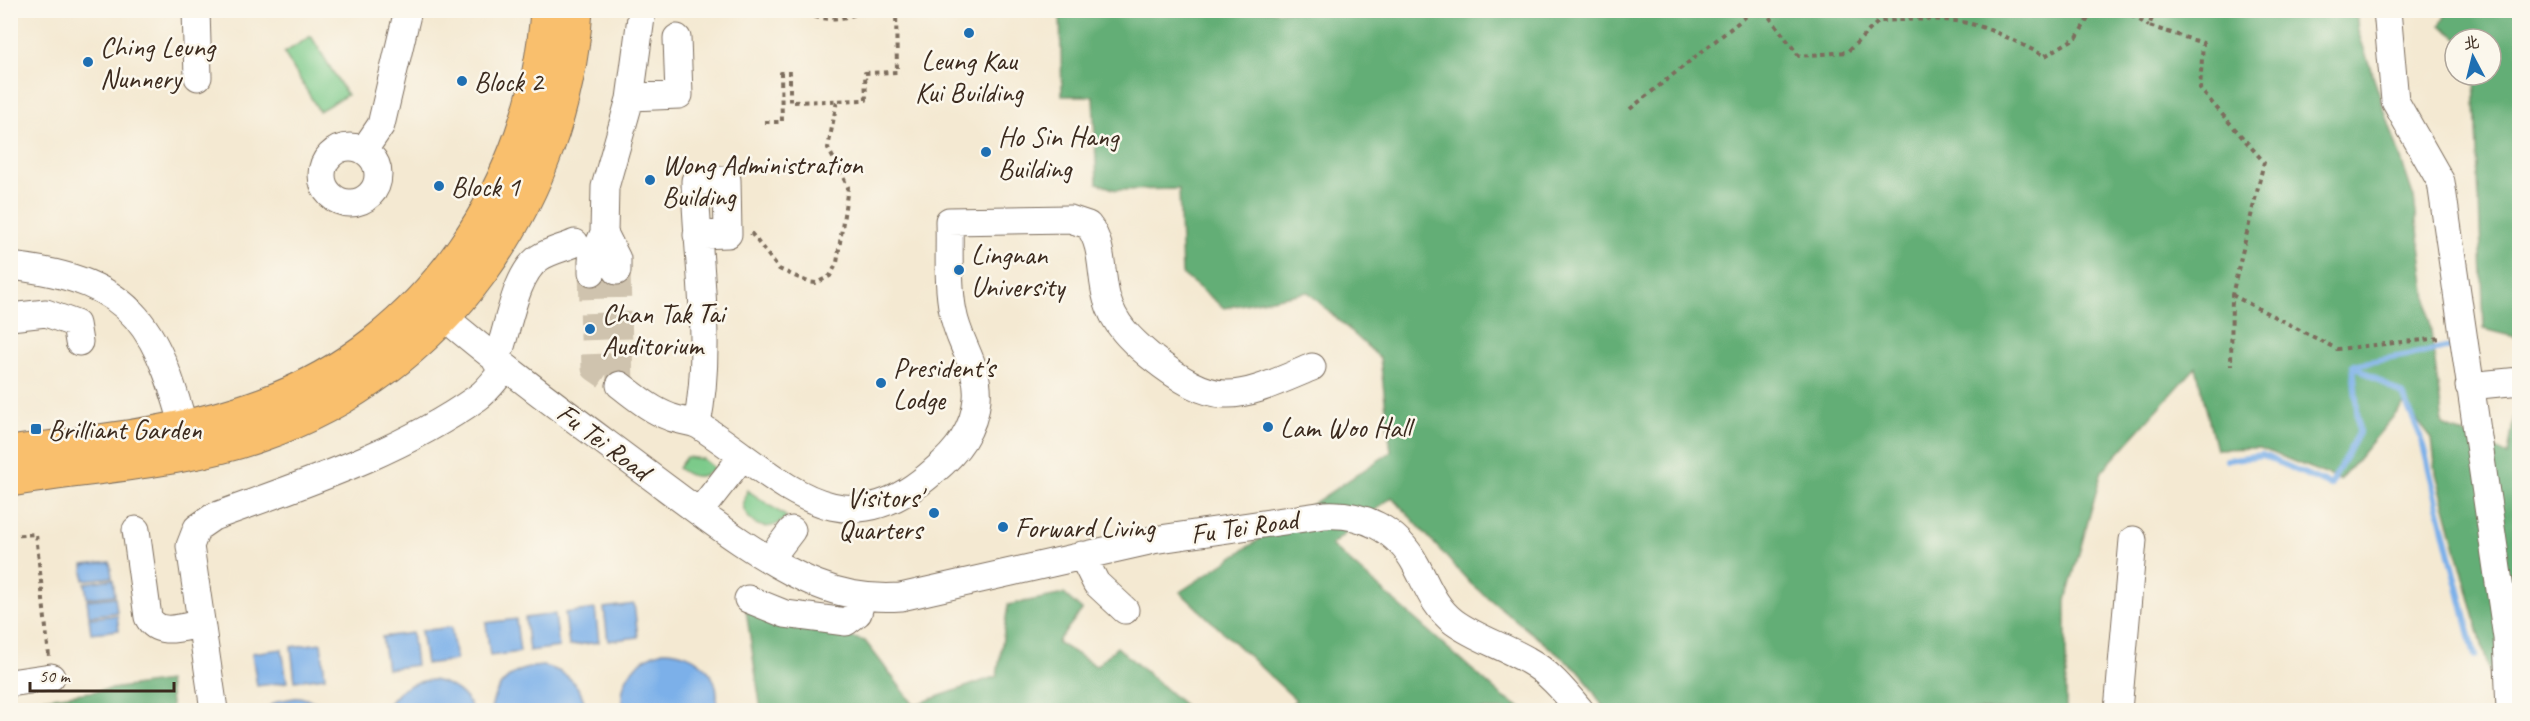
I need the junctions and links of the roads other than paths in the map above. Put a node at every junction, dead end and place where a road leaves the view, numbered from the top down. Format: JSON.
{"nodes":[{"id":1,"x":196,"y":10,"type":"edge"},
{"id":2,"x":408,"y":10,"type":"edge"},
{"id":3,"x":547,"y":10,"type":"edge"},
{"id":4,"x":576,"y":10,"type":"edge"},
{"id":5,"x":642,"y":10,"type":"edge"},
{"id":6,"x":2387,"y":10,"type":"edge"},
{"id":7,"x":677,"y":38,"type":"dead end"},
{"id":8,"x":198,"y":77,"type":"dead end"},
{"id":9,"x":631,"y":97,"type":"junction"},
{"id":10,"x":364,"y":150,"type":"dead end"},
{"id":11,"x":697,"y":239,"type":"dead end"},
{"id":12,"x":574,"y":243,"type":"dead end"},
{"id":13,"x":10,"y":266,"type":"edge"},
{"id":14,"x":605,"y":271,"type":"tunnel mouth"},
{"id":15,"x":443,"y":316,"type":"junction"},
{"id":16,"x":10,"y":317,"type":"edge"},
{"id":17,"x":79,"y":342,"type":"dead end"},
{"id":18,"x":500,"y":364,"type":"junction"},
{"id":19,"x":1312,"y":367,"type":"dead end"},
{"id":20,"x":2520,"y":381,"type":"edge"},
{"id":21,"x":620,"y":385,"type":"dead end"},
{"id":22,"x":2469,"y":386,"type":"junction"},
{"id":23,"x":699,"y":413,"type":"junction"},
{"id":24,"x":188,"y":440,"type":"junction"},
{"id":25,"x":10,"y":453,"type":"edge"},
{"id":26,"x":743,"y":456,"type":"junction"},
{"id":27,"x":10,"y":480,"type":"edge"},
{"id":28,"x":699,"y":512,"type":"junction"},
{"id":29,"x":136,"y":530,"type":"dead end"},
{"id":30,"x":792,"y":530,"type":"dead end"},
{"id":31,"x":2133,"y":540,"type":"dead end"},
{"id":32,"x":1082,"y":555,"type":"junction"},
{"id":33,"x":770,"y":559,"type":"junction"},
{"id":34,"x":862,"y":597,"type":"junction"},
{"id":35,"x":748,"y":599,"type":"dead end"},
{"id":36,"x":1125,"y":610,"type":"dead end"},
{"id":37,"x":200,"y":624,"type":"junction"},
{"id":38,"x":51,"y":677,"type":"road end"},
{"id":39,"x":10,"y":684,"type":"edge"},
{"id":40,"x":214,"y":711,"type":"edge"},
{"id":41,"x":1580,"y":711,"type":"edge"},
{"id":42,"x":2118,"y":711,"type":"edge"},
{"id":43,"x":2510,"y":711,"type":"edge"}],
"edges":[{"from":1,"to":8,"type":"street"},
{"from":2,"to":10,"type":"street"},
{"from":3,"to":24,"type":"main road"},
{"from":4,"to":15,"type":"main road"},
{"from":5,"to":9,"type":"street"},
{"from":6,"to":22,"type":"street"},
{"from":7,"to":9,"type":"street"},
{"from":9,"to":14,"type":"street"},
{"from":11,"to":23,"type":"street"},
{"from":12,"to":18,"type":"street"},
{"from":13,"to":24,"type":"street"},
{"from":15,"to":18,"type":"street","name":"Fu Tei Road"},
{"from":15,"to":24,"type":"main road"},
{"from":16,"to":17,"type":"street"},
{"from":18,"to":28,"type":"street","name":"Fu Tei Road"},
{"from":18,"to":37,"type":"street"},
{"from":19,"to":26,"type":"street"},
{"from":20,"to":22,"type":"street"},
{"from":21,"to":23,"type":"street"},
{"from":22,"to":43,"type":"street"},
{"from":23,"to":26,"type":"street"},
{"from":24,"to":25,"type":"main road"},
{"from":24,"to":27,"type":"main road"},
{"from":26,"to":28,"type":"street"},
{"from":28,"to":33,"type":"street","name":"Fu Tei Road"},
{"from":29,"to":37,"type":"street"},
{"from":30,"to":33,"type":"street"},
{"from":31,"to":42,"type":"street"},
{"from":32,"to":34,"type":"street","name":"Fu Tei Road"},
{"from":32,"to":36,"type":"street"},
{"from":32,"to":41,"type":"street","name":"Fu Tei Road"},
{"from":33,"to":34,"type":"street","name":"Fu Tei Road"},
{"from":34,"to":35,"type":"street"},
{"from":37,"to":40,"type":"street"},
{"from":38,"to":39,"type":"street"}]}
